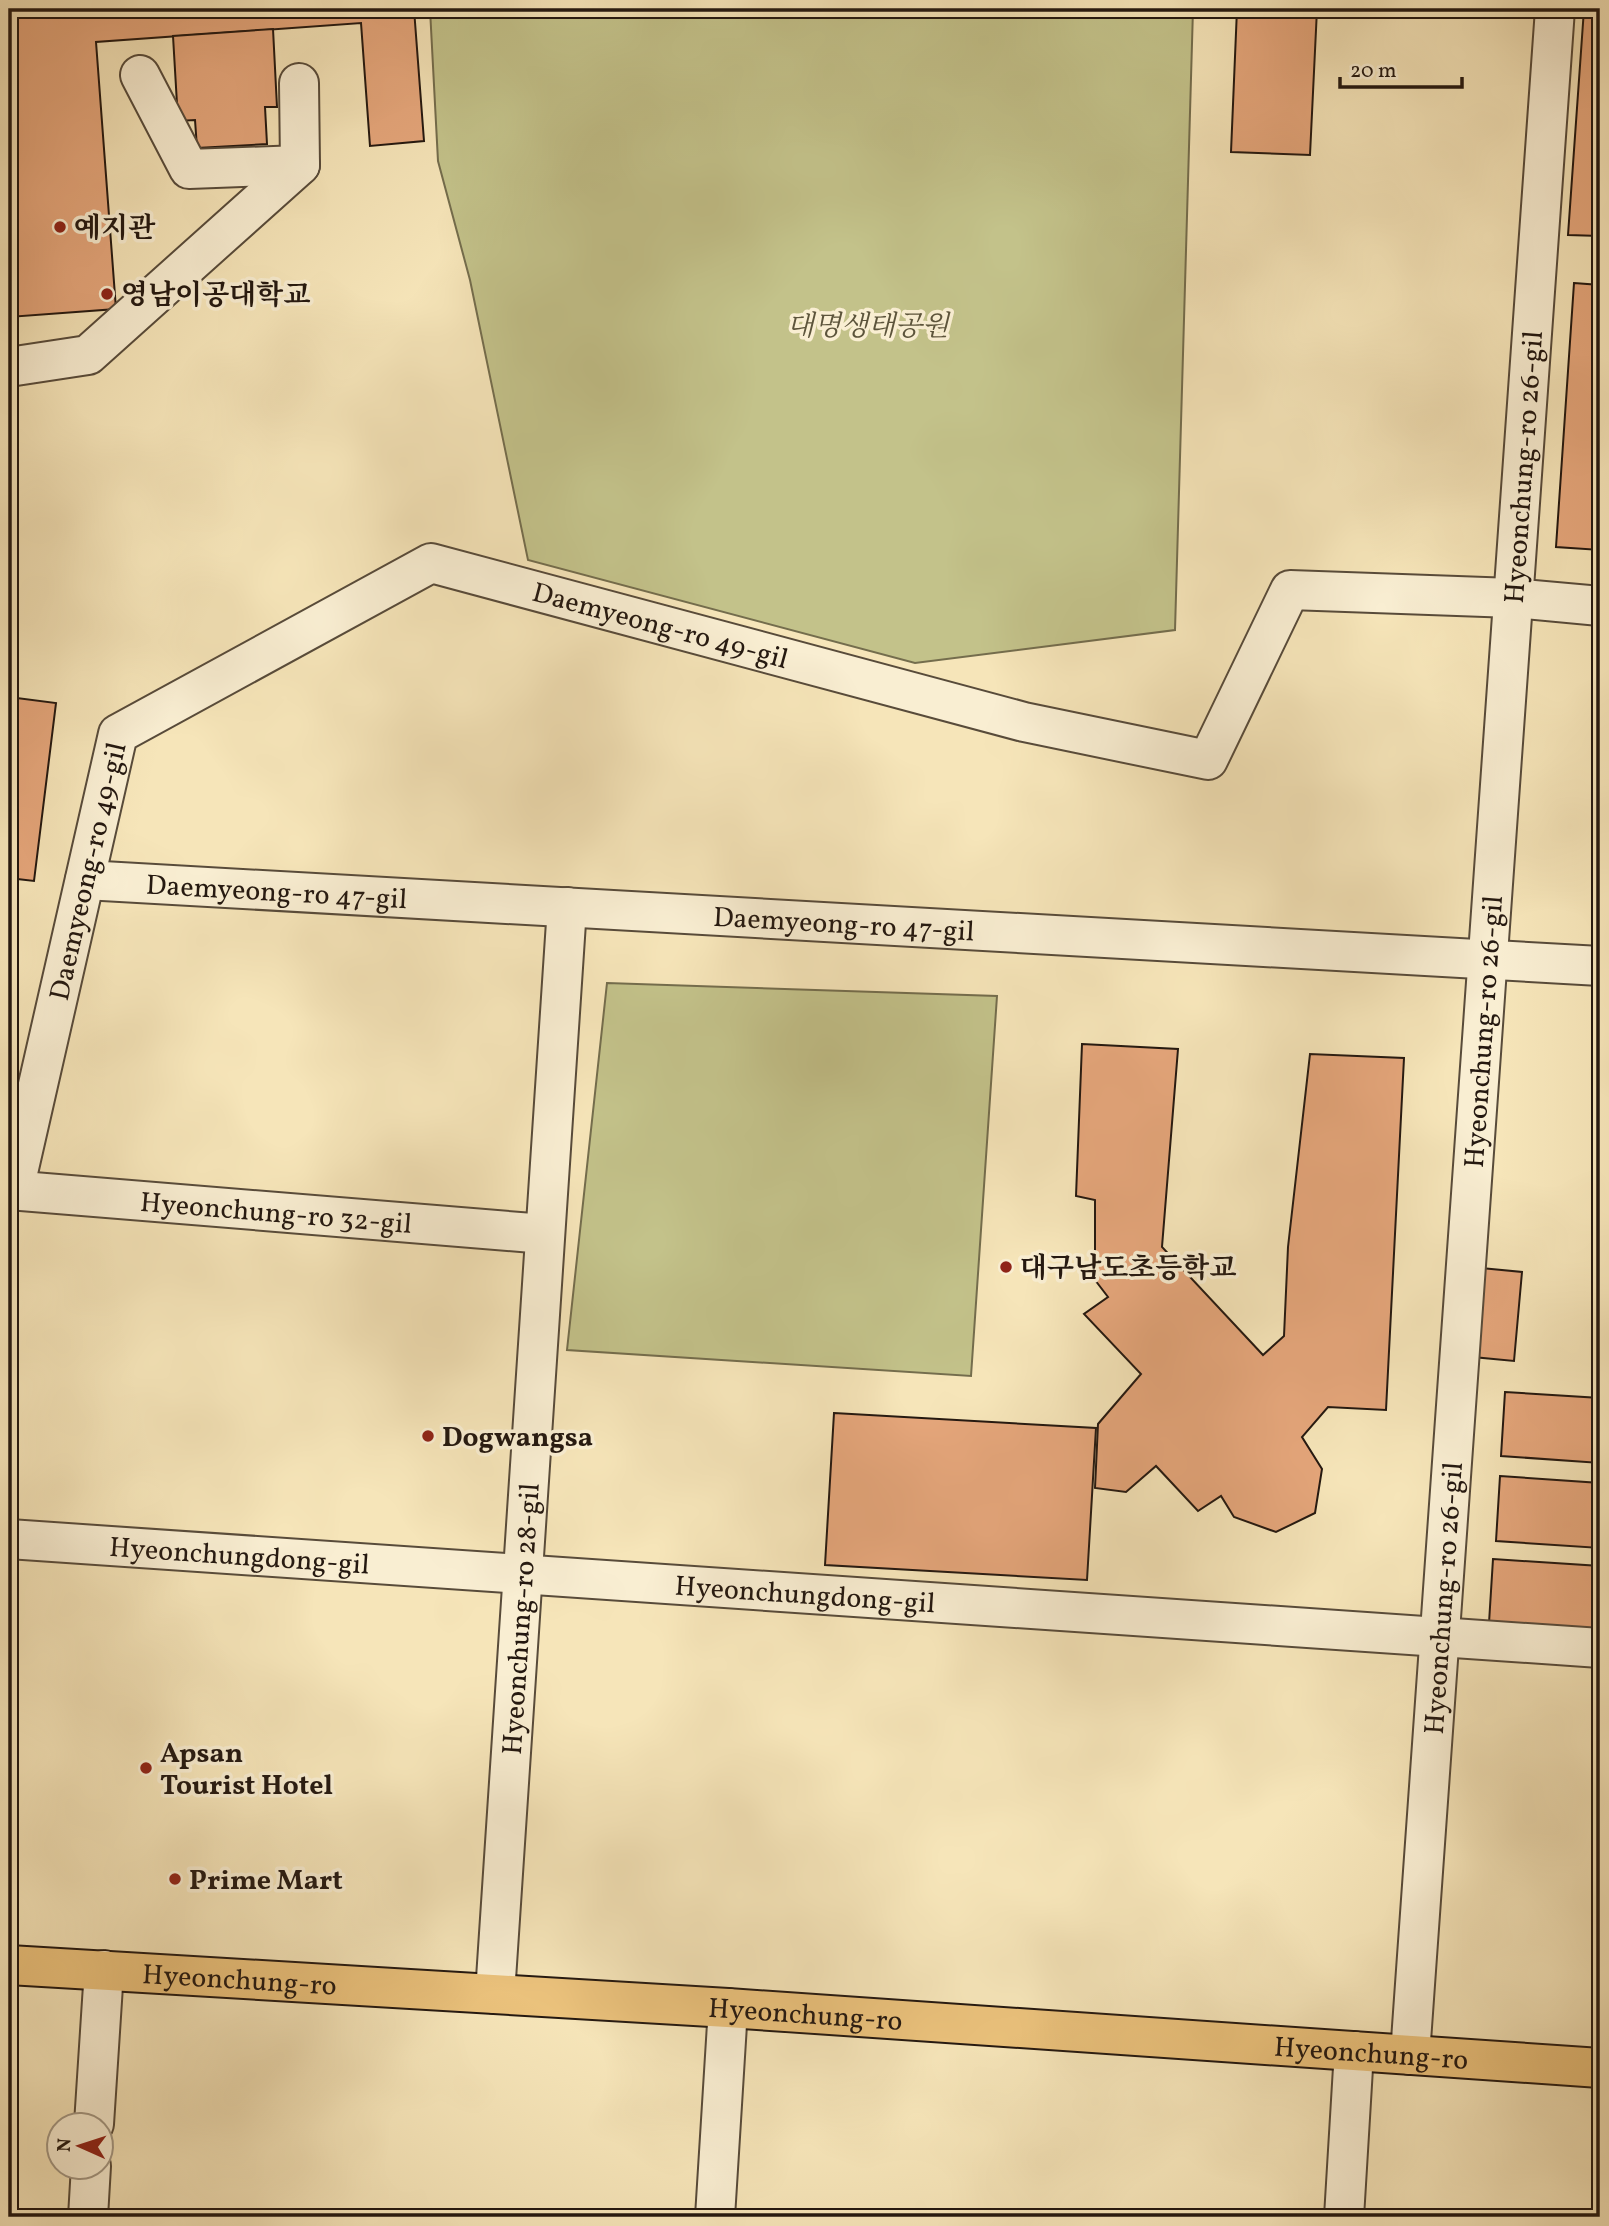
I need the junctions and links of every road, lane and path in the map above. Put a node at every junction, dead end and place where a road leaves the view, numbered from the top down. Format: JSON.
{"nodes":[{"id":1,"x":1555,"y":9,"type":"edge"},
{"id":2,"x":140,"y":75,"type":"dead end"},
{"id":3,"x":299,"y":83,"type":"dead end"},
{"id":4,"x":300,"y":165,"type":"junction"},
{"id":5,"x":9,"y":367,"type":"edge"},
{"id":6,"x":1513,"y":598,"type":"junction"},
{"id":7,"x":1600,"y":606,"type":"edge"},
{"id":8,"x":85,"y":880,"type":"junction"},
{"id":9,"x":567,"y":907,"type":"junction"},
{"id":10,"x":1487,"y":960,"type":"junction"},
{"id":11,"x":1600,"y":966,"type":"edge"},
{"id":12,"x":11,"y":1190,"type":"edge"},
{"id":13,"x":545,"y":1234,"type":"junction"},
{"id":14,"x":9,"y":1539,"type":"edge"},
{"id":15,"x":522,"y":1573,"type":"junction"},
{"id":16,"x":1440,"y":1637,"type":"junction"},
{"id":17,"x":1600,"y":1648,"type":"edge"},
{"id":18,"x":9,"y":1965,"type":"edge"},
{"id":19,"x":104,"y":1970,"type":"junction"},
{"id":20,"x":495,"y":1994,"type":"junction"},
{"id":21,"x":728,"y":2008,"type":"junction"},
{"id":22,"x":1354,"y":2051,"type":"junction"},
{"id":23,"x":1410,"y":2055,"type":"junction"},
{"id":24,"x":1600,"y":2068,"type":"edge"},
{"id":25,"x":95,"y":2110,"type":"edge"},
{"id":26,"x":90,"y":2180,"type":"edge"},
{"id":27,"x":88,"y":2217,"type":"edge"},
{"id":28,"x":715,"y":2217,"type":"edge"},
{"id":29,"x":1344,"y":2217,"type":"edge"}],
"edges":[{"from":1,"to":6,"type":"street","name":"Hyeonchung-ro 26-gil"},
{"from":2,"to":4,"type":"street"},
{"from":3,"to":4,"type":"street"},
{"from":4,"to":5,"type":"street"},
{"from":6,"to":7,"type":"street","name":"Daemyeong-ro 49-gil"},
{"from":6,"to":8,"type":"street","name":"Daemyeong-ro 49-gil"},
{"from":6,"to":10,"type":"street","name":"Hyeonchung-ro 26-gil"},
{"from":8,"to":9,"type":"street","name":"Daemyeong-ro 47-gil"},
{"from":8,"to":12,"type":"street","name":"Daemyeong-ro 49-gil"},
{"from":9,"to":10,"type":"street","name":"Daemyeong-ro 47-gil"},
{"from":9,"to":13,"type":"street","name":"Hyeonchung-ro 28-gil"},
{"from":10,"to":11,"type":"street","name":"Daemyeong-ro 47-gil"},
{"from":10,"to":16,"type":"street","name":"Hyeonchung-ro 26-gil"},
{"from":12,"to":13,"type":"street","name":"Hyeonchung-ro 32-gil"},
{"from":13,"to":15,"type":"street","name":"Hyeonchung-ro 28-gil"},
{"from":14,"to":15,"type":"street","name":"Hyeonchungdong-gil"},
{"from":15,"to":16,"type":"street","name":"Hyeonchungdong-gil"},
{"from":15,"to":20,"type":"street","name":"Hyeonchung-ro 28-gil"},
{"from":16,"to":17,"type":"street","name":"Hyeonchungdong-gil"},
{"from":16,"to":23,"type":"street","name":"Hyeonchung-ro 26-gil"},
{"from":18,"to":19,"type":"main road","name":"Hyeonchung-ro"},
{"from":19,"to":20,"type":"main road","name":"Hyeonchung-ro"},
{"from":19,"to":25,"type":"street"},
{"from":20,"to":21,"type":"main road","name":"Hyeonchung-ro"},
{"from":21,"to":22,"type":"main road","name":"Hyeonchung-ro"},
{"from":21,"to":28,"type":"street"},
{"from":22,"to":23,"type":"main road","name":"Hyeonchung-ro"},
{"from":22,"to":29,"type":"street"},
{"from":23,"to":24,"type":"main road","name":"Hyeonchung-ro"},
{"from":26,"to":27,"type":"street"}]}
